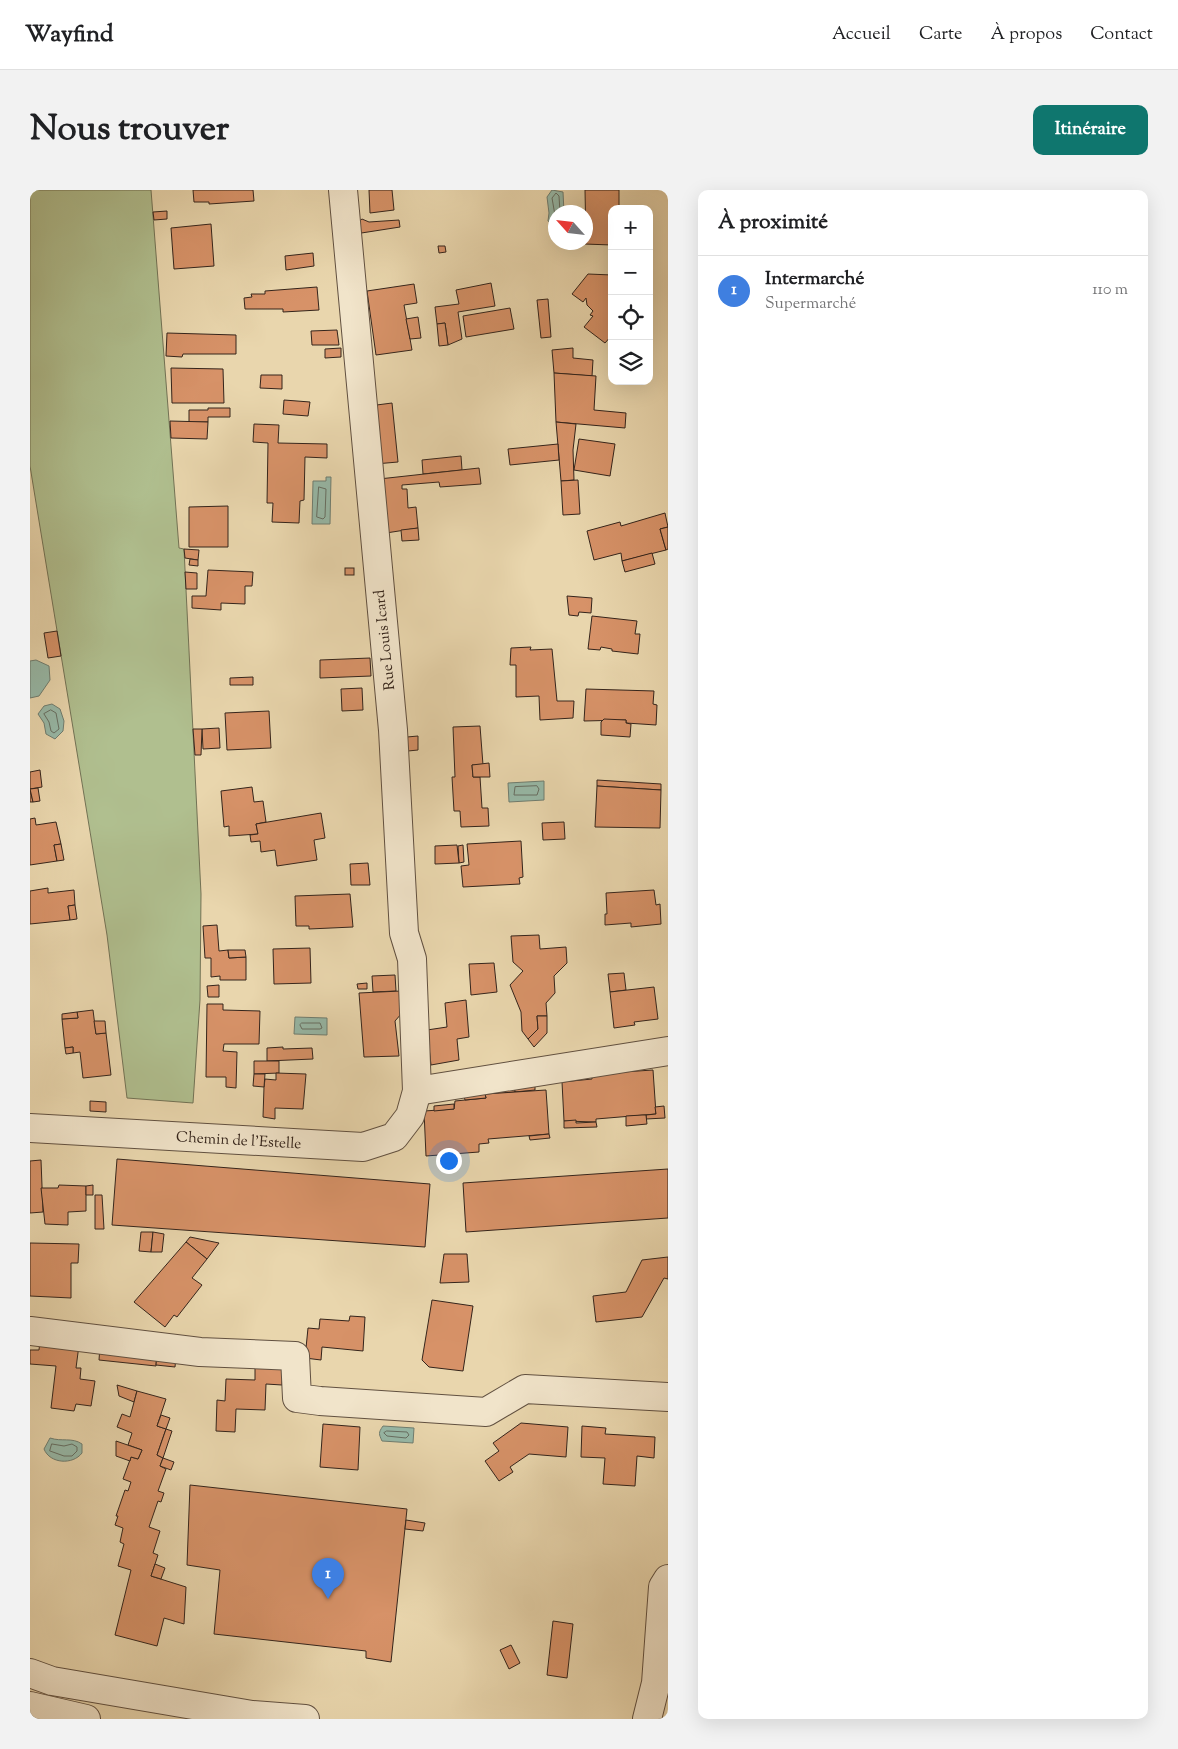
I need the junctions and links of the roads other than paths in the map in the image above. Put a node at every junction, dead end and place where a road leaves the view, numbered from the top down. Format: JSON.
{"nodes":[{"id":1,"x":343,"y":190,"type":"edge"},
{"id":2,"x":668,"y":1051,"type":"edge"},
{"id":3,"x":418,"y":1091,"type":"junction"},
{"id":4,"x":30,"y":1128,"type":"edge"},
{"id":5,"x":30,"y":1330,"type":"edge"},
{"id":6,"x":668,"y":1397,"type":"edge"},
{"id":7,"x":668,"y":1579,"type":"edge"},
{"id":8,"x":30,"y":1673,"type":"edge"},
{"id":9,"x":656,"y":1683,"type":"junction"},
{"id":10,"x":30,"y":1706,"type":"edge"},
{"id":11,"x":668,"y":1708,"type":"edge"},
{"id":12,"x":241,"y":1716,"type":"edge"},
{"id":13,"x":86,"y":1719,"type":"edge"},
{"id":14,"x":305,"y":1719,"type":"edge"},
{"id":15,"x":647,"y":1719,"type":"edge"}],
"edges":[{"from":1,"to":3,"type":"street","name":"Rue Louis Icard"},
{"from":2,"to":3,"type":"street"},
{"from":3,"to":4,"type":"street","name":"Chemin de l'Estelle"},
{"from":5,"to":6,"type":"street"},
{"from":7,"to":9,"type":"street"},
{"from":8,"to":12,"type":"street"},
{"from":9,"to":11,"type":"street"},
{"from":9,"to":15,"type":"street"},
{"from":10,"to":13,"type":"street"},
{"from":12,"to":14,"type":"street"}]}
